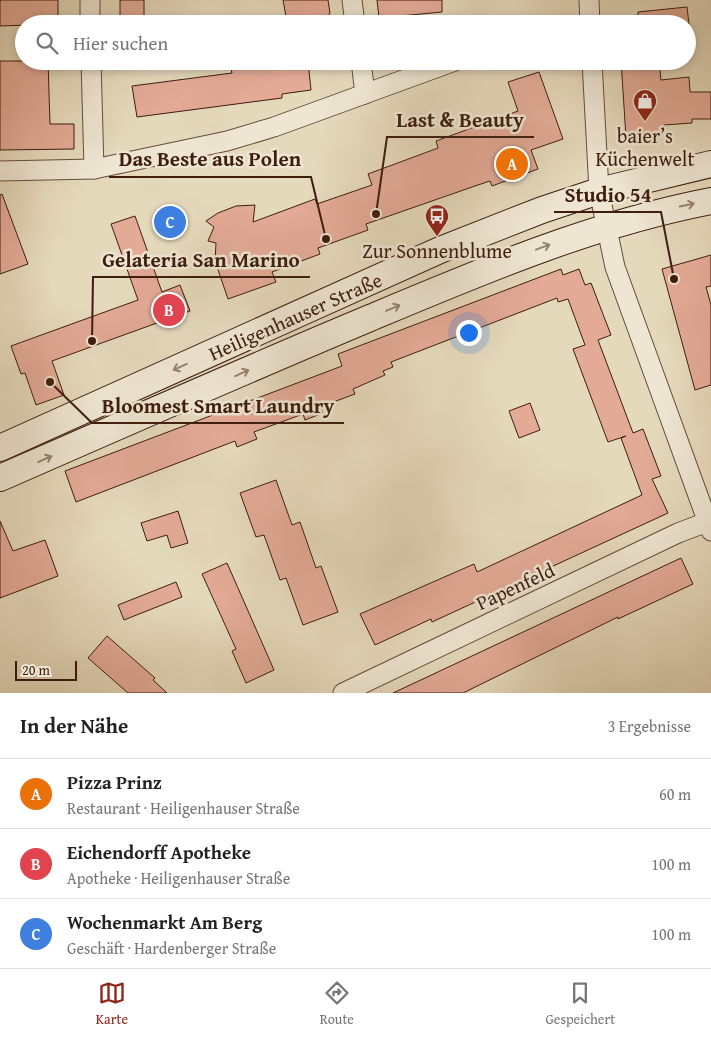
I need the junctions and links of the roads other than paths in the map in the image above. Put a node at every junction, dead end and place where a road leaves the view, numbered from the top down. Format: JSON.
{"nodes":[{"id":1,"x":90,"y":0,"type":"edge"},
{"id":2,"x":352,"y":0,"type":"edge"},
{"id":3,"x":588,"y":0,"type":"edge"},
{"id":4,"x":90,"y":15,"type":"edge"},
{"id":5,"x":354,"y":15,"type":"edge"},
{"id":6,"x":589,"y":15,"type":"edge"},
{"id":7,"x":91,"y":70,"type":"edge"},
{"id":8,"x":362,"y":70,"type":"edge"},
{"id":9,"x":430,"y":70,"type":"edge"},
{"id":10,"x":592,"y":70,"type":"edge"},
{"id":11,"x":365,"y":94,"type":"junction"},
{"id":12,"x":711,"y":164,"type":"edge"},
{"id":13,"x":94,"y":169,"type":"junction"},
{"id":14,"x":0,"y":171,"type":"edge"},
{"id":15,"x":599,"y":191,"type":"junction"},
{"id":16,"x":711,"y":201,"type":"edge"},
{"id":17,"x":606,"y":226,"type":"junction"},
{"id":18,"x":0,"y":448,"type":"edge"},
{"id":19,"x":0,"y":478,"type":"edge"},
{"id":20,"x":709,"y":527,"type":"edge"},
{"id":21,"x":343,"y":693,"type":"edge"}],
"edges":[{"from":1,"to":4,"type":"street"},
{"from":2,"to":5,"type":"street"},
{"from":3,"to":6,"type":"street"},
{"from":7,"to":13,"type":"street"},
{"from":8,"to":11,"type":"street"},
{"from":9,"to":11,"type":"street"},
{"from":10,"to":15,"type":"street"},
{"from":11,"to":13,"type":"street"},
{"from":12,"to":15,"type":"main road","name":"Heiligenhauser Straße"},
{"from":13,"to":14,"type":"street"},
{"from":15,"to":17,"type":"street"},
{"from":15,"to":18,"type":"main road","name":"Heiligenhauser Straße","one_way":true},
{"from":17,"to":16,"type":"main road","name":"Heiligenhauser Straße","one_way":true},
{"from":19,"to":17,"type":"main road","name":"Heiligenhauser Straße","one_way":true},
{"from":17,"to":20,"type":"street"},
{"from":20,"to":21,"type":"street","name":"Papenfeld"}]}
